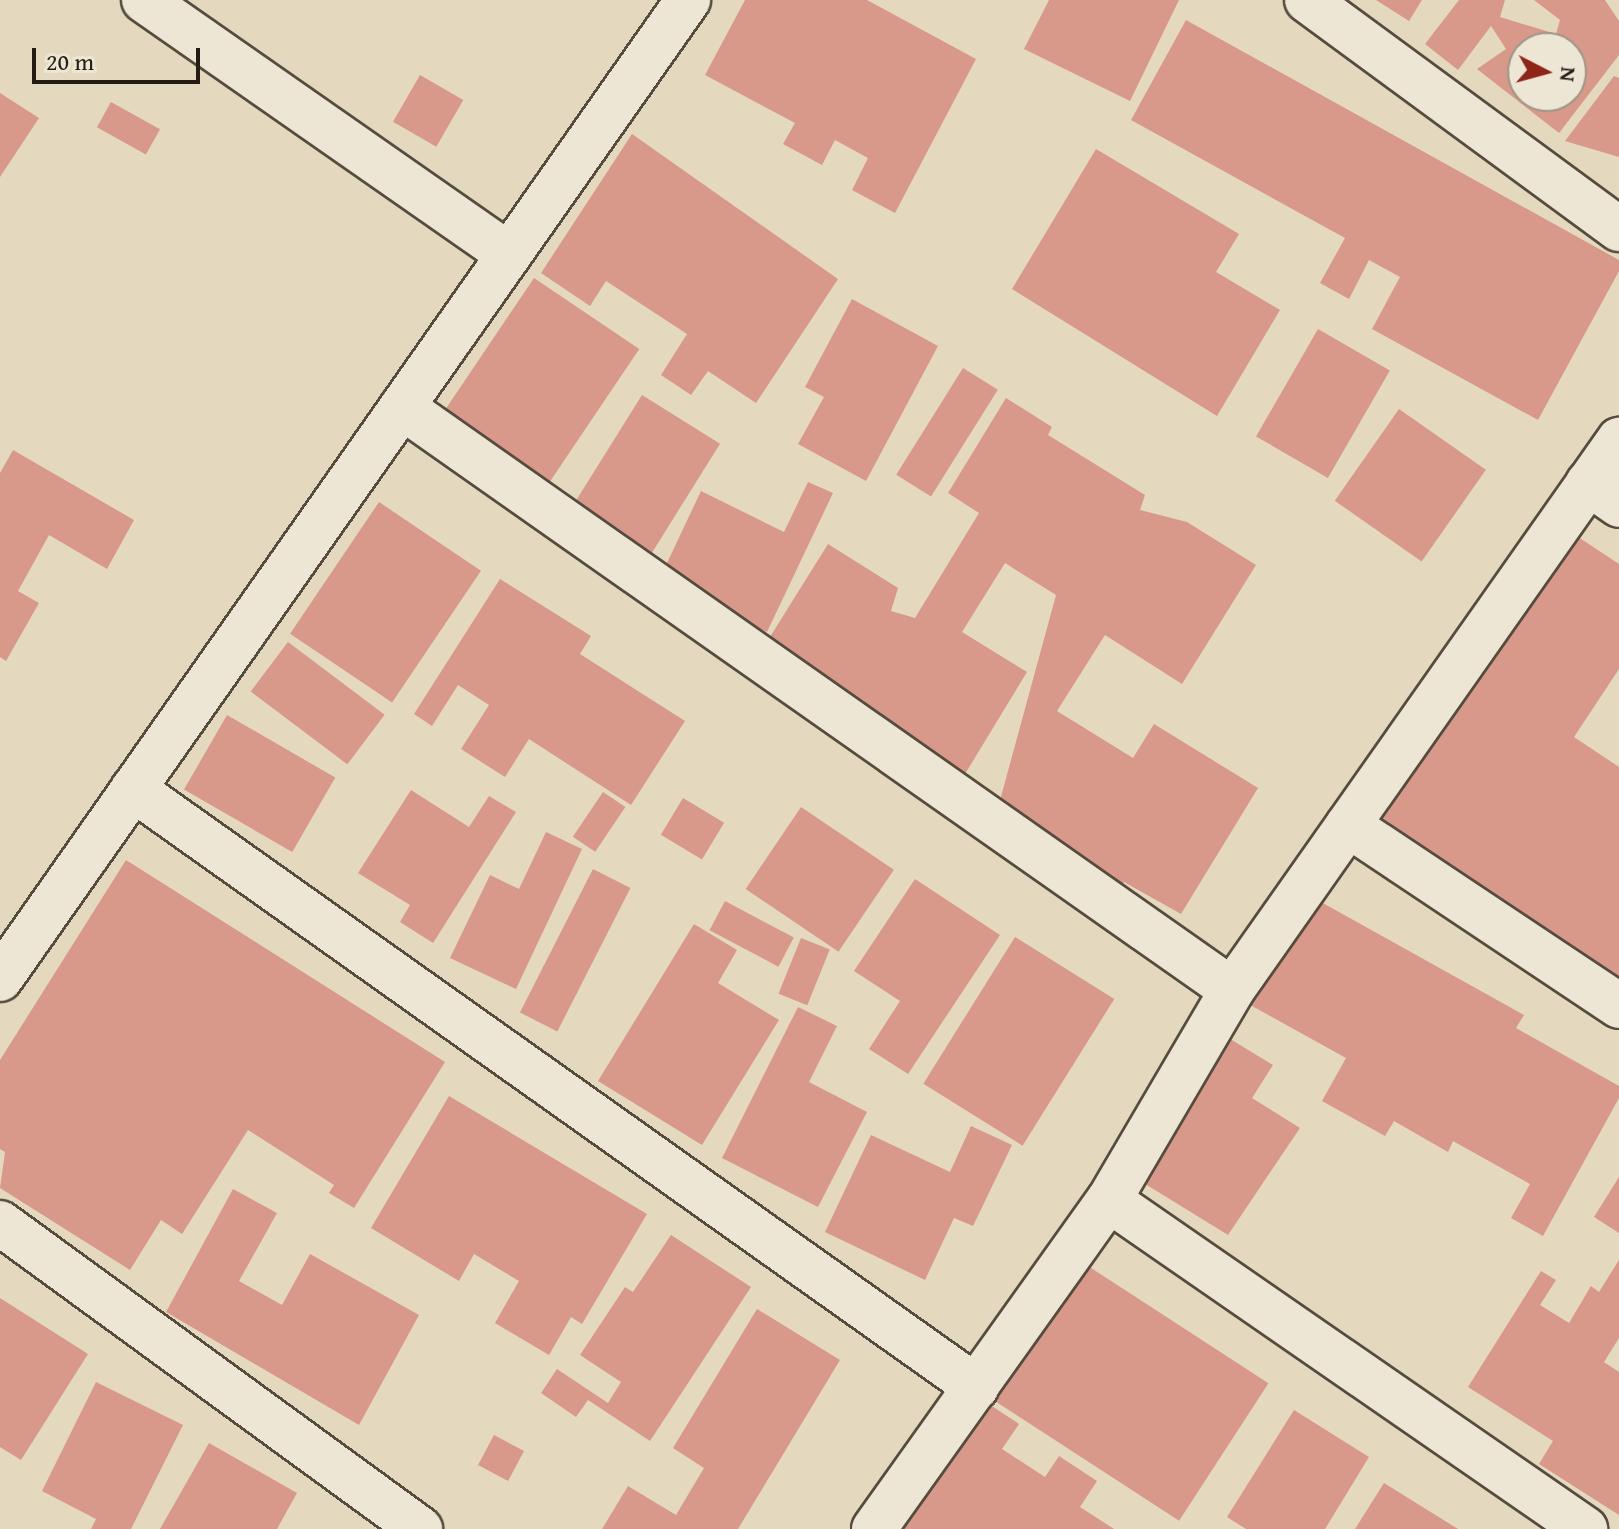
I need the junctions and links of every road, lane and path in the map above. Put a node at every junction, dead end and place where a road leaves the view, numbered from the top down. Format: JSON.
{"nodes":[{"id":1,"x":144,"y":0,"type":"edge"},
{"id":2,"x":688,"y":0,"type":"edge"},
{"id":3,"x":1307,"y":0,"type":"edge"},
{"id":4,"x":1619,"y":229,"type":"edge"},
{"id":5,"x":509,"y":255,"type":"junction"},
{"id":6,"x":402,"y":407,"type":"junction"},
{"id":7,"x":1619,"y":440,"type":"edge"},
{"id":8,"x":1604,"y":494,"type":"edge"},
{"id":9,"x":133,"y":789,"type":"junction"},
{"id":10,"x":1348,"y":825,"type":"junction"},
{"id":11,"x":6,"y":959,"type":"edge"},
{"id":12,"x":1232,"y":990,"type":"junction"},
{"id":13,"x":1619,"y":1006,"type":"edge"},
{"id":14,"x":1109,"y":1200,"type":"junction"},
{"id":15,"x":0,"y":1223,"type":"edge"},
{"id":16,"x":976,"y":1387,"type":"junction"},
{"id":17,"x":420,"y":1529,"type":"edge"},
{"id":18,"x":874,"y":1529,"type":"edge"},
{"id":19,"x":1585,"y":1529,"type":"edge"}],
"edges":[{"from":1,"to":5,"type":"street"},
{"from":2,"to":5,"type":"street"},
{"from":3,"to":4,"type":"street"},
{"from":5,"to":6,"type":"street"},
{"from":6,"to":9,"type":"street"},
{"from":6,"to":12,"type":"street"},
{"from":7,"to":8,"type":"street"},
{"from":8,"to":10,"type":"street"},
{"from":9,"to":11,"type":"street"},
{"from":9,"to":16,"type":"street"},
{"from":10,"to":12,"type":"street"},
{"from":10,"to":13,"type":"street"},
{"from":12,"to":14,"type":"street"},
{"from":14,"to":16,"type":"street"},
{"from":14,"to":19,"type":"street"},
{"from":15,"to":17,"type":"street"},
{"from":16,"to":18,"type":"street"}]}
